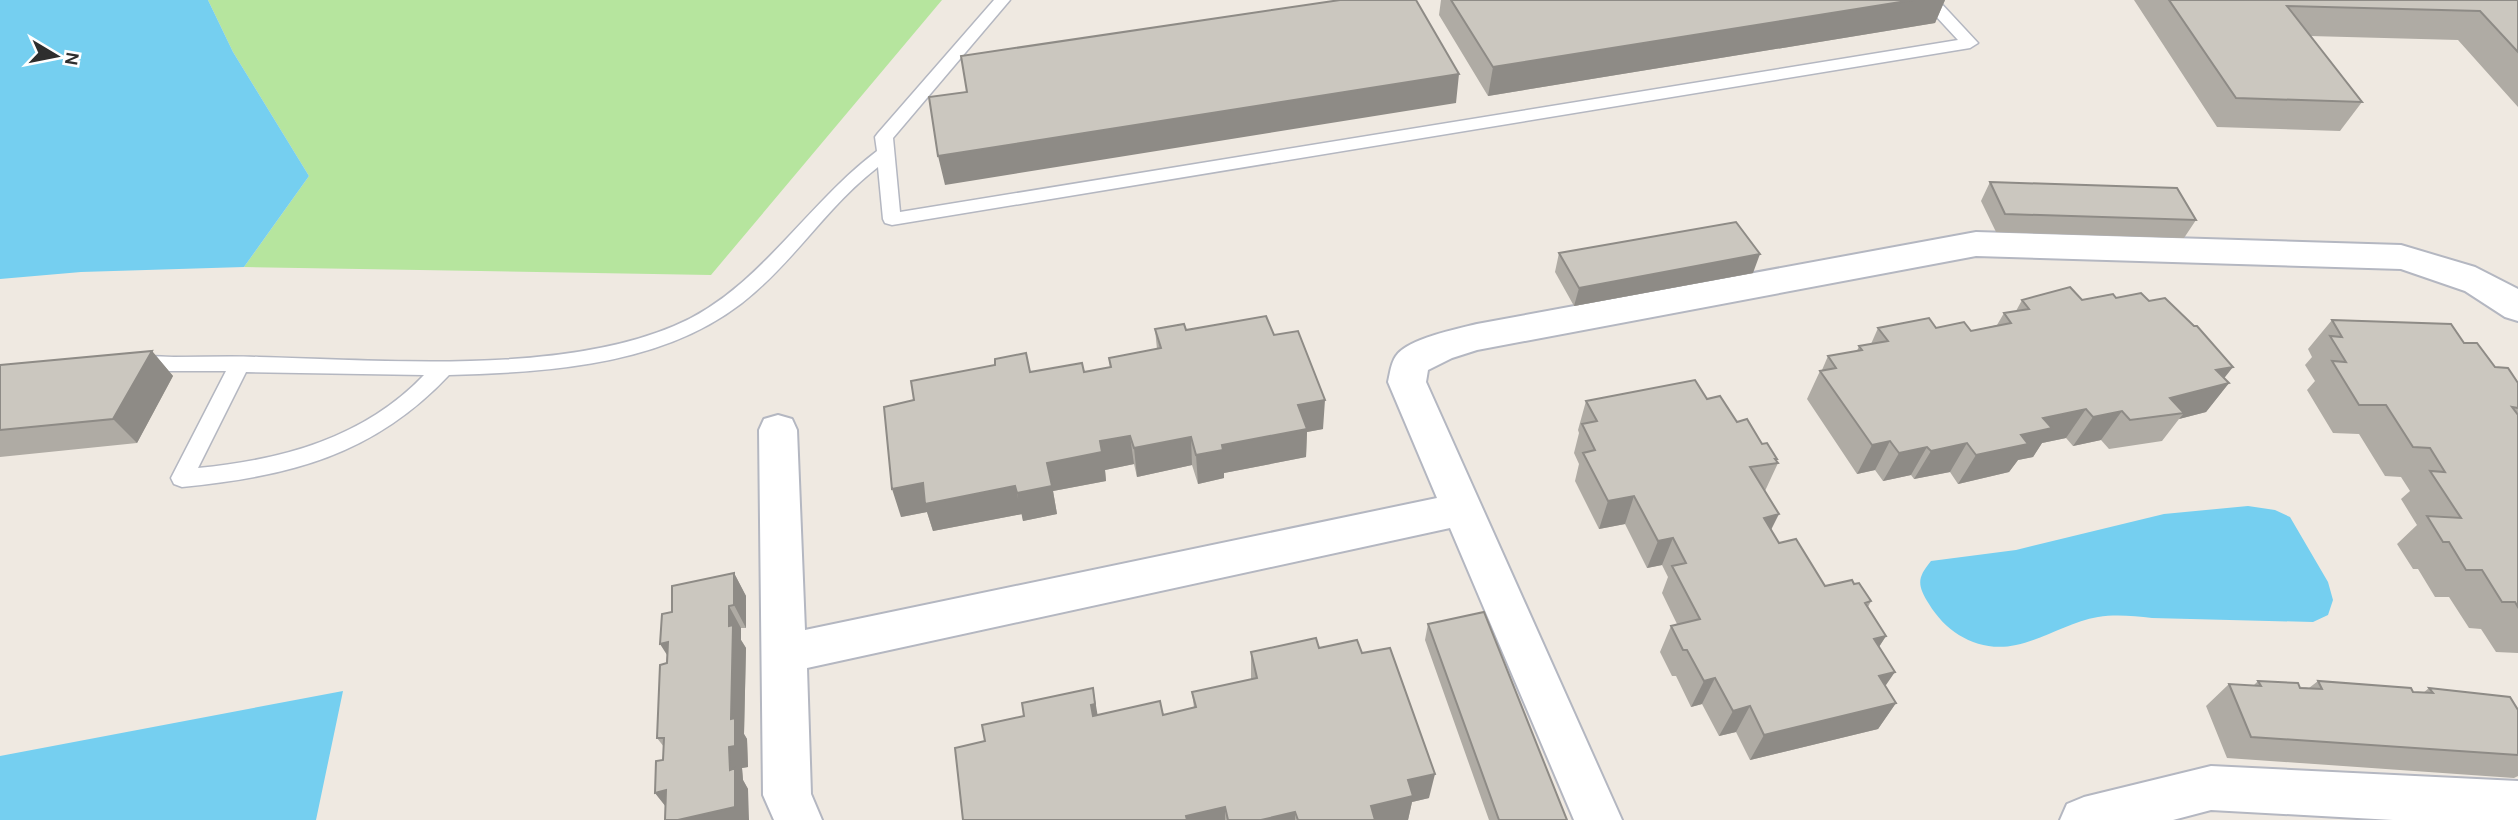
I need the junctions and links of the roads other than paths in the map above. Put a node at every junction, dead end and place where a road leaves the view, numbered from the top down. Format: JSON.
{"nodes":[{"id":1,"x":1002,"y":0,"type":"edge"},
{"id":2,"x":1929,"y":0,"type":"edge"},
{"id":3,"x":885,"y":153,"type":"junction"},
{"id":4,"x":2518,"y":308,"type":"edge"},
{"id":5,"x":119,"y":364,"type":"edge"},
{"id":6,"x":240,"y":364,"type":"junction"},
{"id":7,"x":443,"y":368,"type":"junction"},
{"id":8,"x":778,"y":430,"type":"dead end"},
{"id":9,"x":1462,"y":509,"type":"junction"},
{"id":10,"x":784,"y":654,"type":"junction"},
{"id":11,"x":2518,"y":804,"type":"edge"},
{"id":12,"x":798,"y":820,"type":"edge"},
{"id":13,"x":1598,"y":820,"type":"edge"},
{"id":14,"x":2084,"y":820,"type":"edge"}],
"edges":[{"from":1,"to":3,"type":"lane"},
{"from":2,"to":3,"type":"lane"},
{"from":3,"to":7,"type":"lane"},
{"from":4,"to":9,"type":"street"},
{"from":5,"to":6,"type":"lane"},
{"from":6,"to":7,"type":"lane"},
{"from":6,"to":7,"type":"lane"},
{"from":8,"to":10,"type":"street"},
{"from":9,"to":10,"type":"street"},
{"from":9,"to":13,"type":"street"},
{"from":10,"to":12,"type":"street"},
{"from":11,"to":14,"type":"street"}]}
